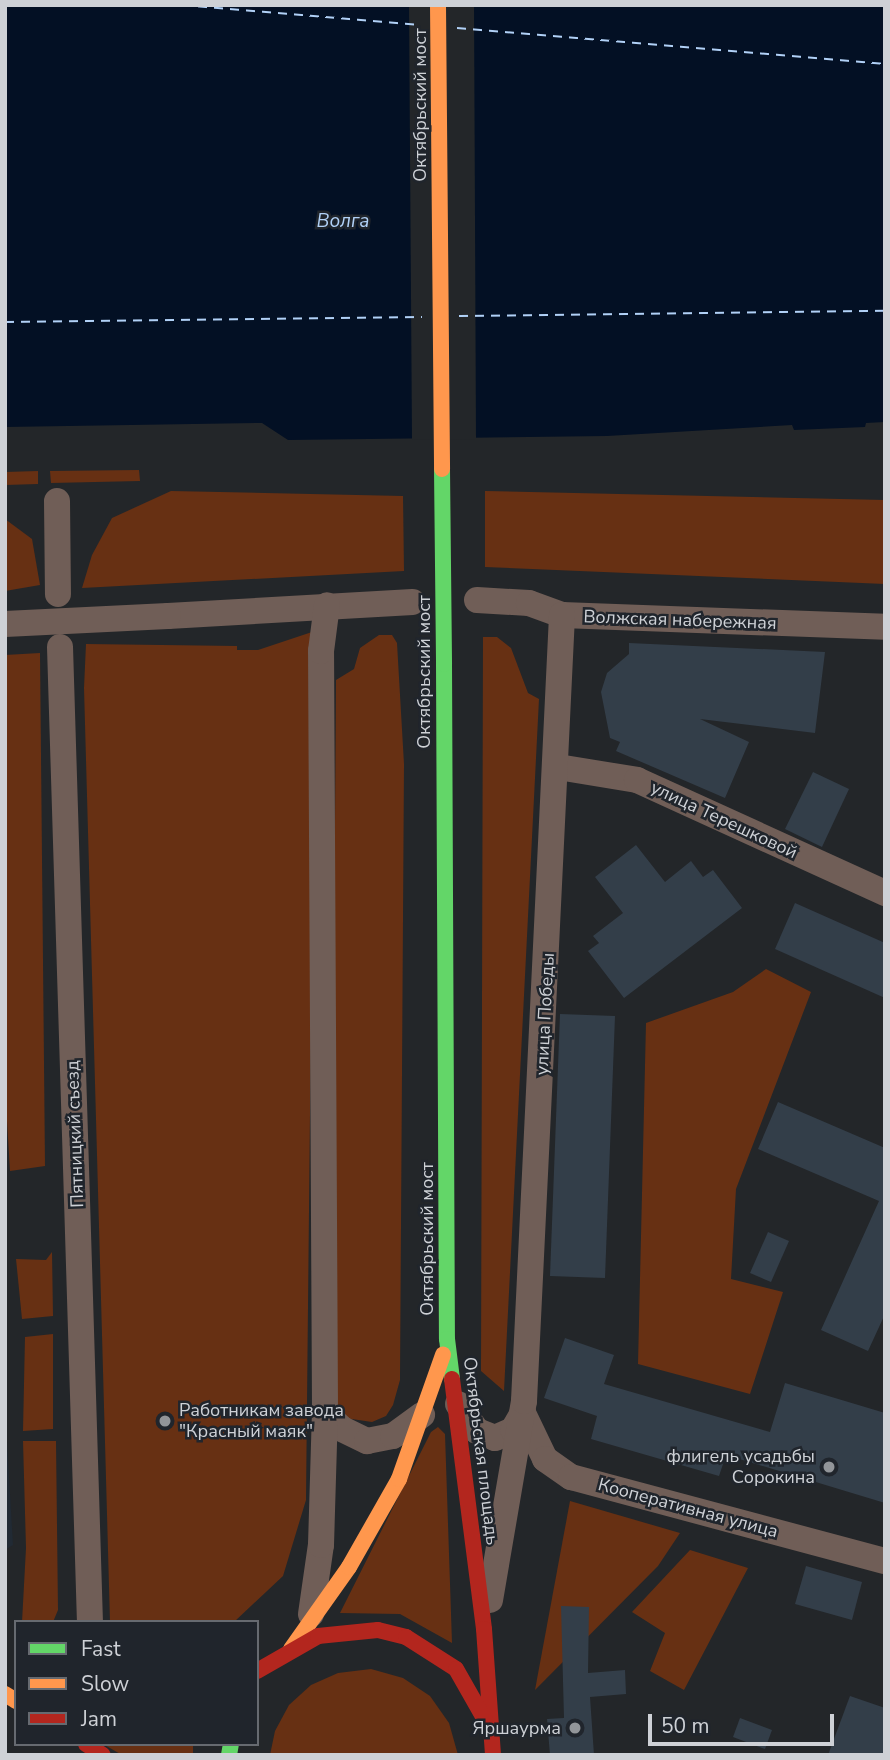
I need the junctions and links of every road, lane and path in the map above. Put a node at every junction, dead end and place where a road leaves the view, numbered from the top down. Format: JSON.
{"nodes":[{"id":1,"x":438,"y":5,"type":"edge"},
{"id":2,"x":57,"y":500,"type":"dead end"},
{"id":3,"x":58,"y":594,"type":"dead end"},
{"id":4,"x":477,"y":600,"type":"dead end"},
{"id":5,"x":413,"y":602,"type":"dead end"},
{"id":6,"x":327,"y":605,"type":"junction"},
{"id":7,"x":562,"y":615,"type":"junction"},
{"id":8,"x":5,"y":624,"type":"edge"},
{"id":9,"x":885,"y":627,"type":"edge"},
{"id":10,"x":60,"y":647,"type":"dead end"},
{"id":11,"x":558,"y":767,"type":"junction"},
{"id":12,"x":885,"y":893,"type":"edge"},
{"id":13,"x":447,"y":1339,"type":"junction"},
{"id":14,"x":455,"y":1397,"type":"junction"},
{"id":15,"x":426,"y":1412,"type":"junction"},
{"id":16,"x":325,"y":1413,"type":"junction"},
{"id":17,"x":523,"y":1413,"type":"junction"},
{"id":18,"x":885,"y":1561,"type":"edge"},
{"id":19,"x":90,"y":1620,"type":"edge"},
{"id":20,"x":309,"y":1627,"type":"junction"},
{"id":21,"x":484,"y":1629,"type":"junction"},
{"id":22,"x":291,"y":1649,"type":"junction"},
{"id":23,"x":263,"y":1668,"type":"edge"},
{"id":24,"x":493,"y":1752,"type":"edge"}],
"edges":[{"from":1,"to":13,"type":"main road","name":"Октябрьский мост","bridge":true},
{"from":2,"to":3,"type":"street"},
{"from":4,"to":7,"type":"street","name":"Волжская набережная"},
{"from":5,"to":6,"type":"street"},
{"from":6,"to":8,"type":"street","bridge":true},
{"from":6,"to":16,"type":"street"},
{"from":7,"to":9,"type":"street","name":"Волжская набережная"},
{"from":7,"to":11,"type":"street","name":"улица Победы"},
{"from":10,"to":19,"type":"street","name":"Пятницкий съезд"},
{"from":11,"to":12,"type":"street","name":"улица Терешковой"},
{"from":11,"to":17,"type":"street","name":"улица Победы"},
{"from":13,"to":14,"type":"main road","name":"Октябрьская площадь"},
{"from":13,"to":15,"type":"main road","name":"Октябрьская площадь"},
{"from":14,"to":17,"type":"street"},
{"from":14,"to":21,"type":"main road","name":"Октябрьская площадь"},
{"from":15,"to":16,"type":"street"},
{"from":15,"to":20,"type":"main road","name":"Октябрьская площадь"},
{"from":16,"to":20,"type":"street"},
{"from":17,"to":18,"type":"street","name":"Кооперативная улица"},
{"from":17,"to":21,"type":"street","name":"улица Победы"},
{"from":20,"to":22,"type":"main road","name":"Октябрьская площадь"},
{"from":21,"to":24,"type":"main road","name":"Октябрьская площадь"},
{"from":22,"to":23,"type":"main road","name":"Октябрьская площадь"},
{"from":22,"to":24,"type":"main road","name":"Октябрьская площадь"}]}
